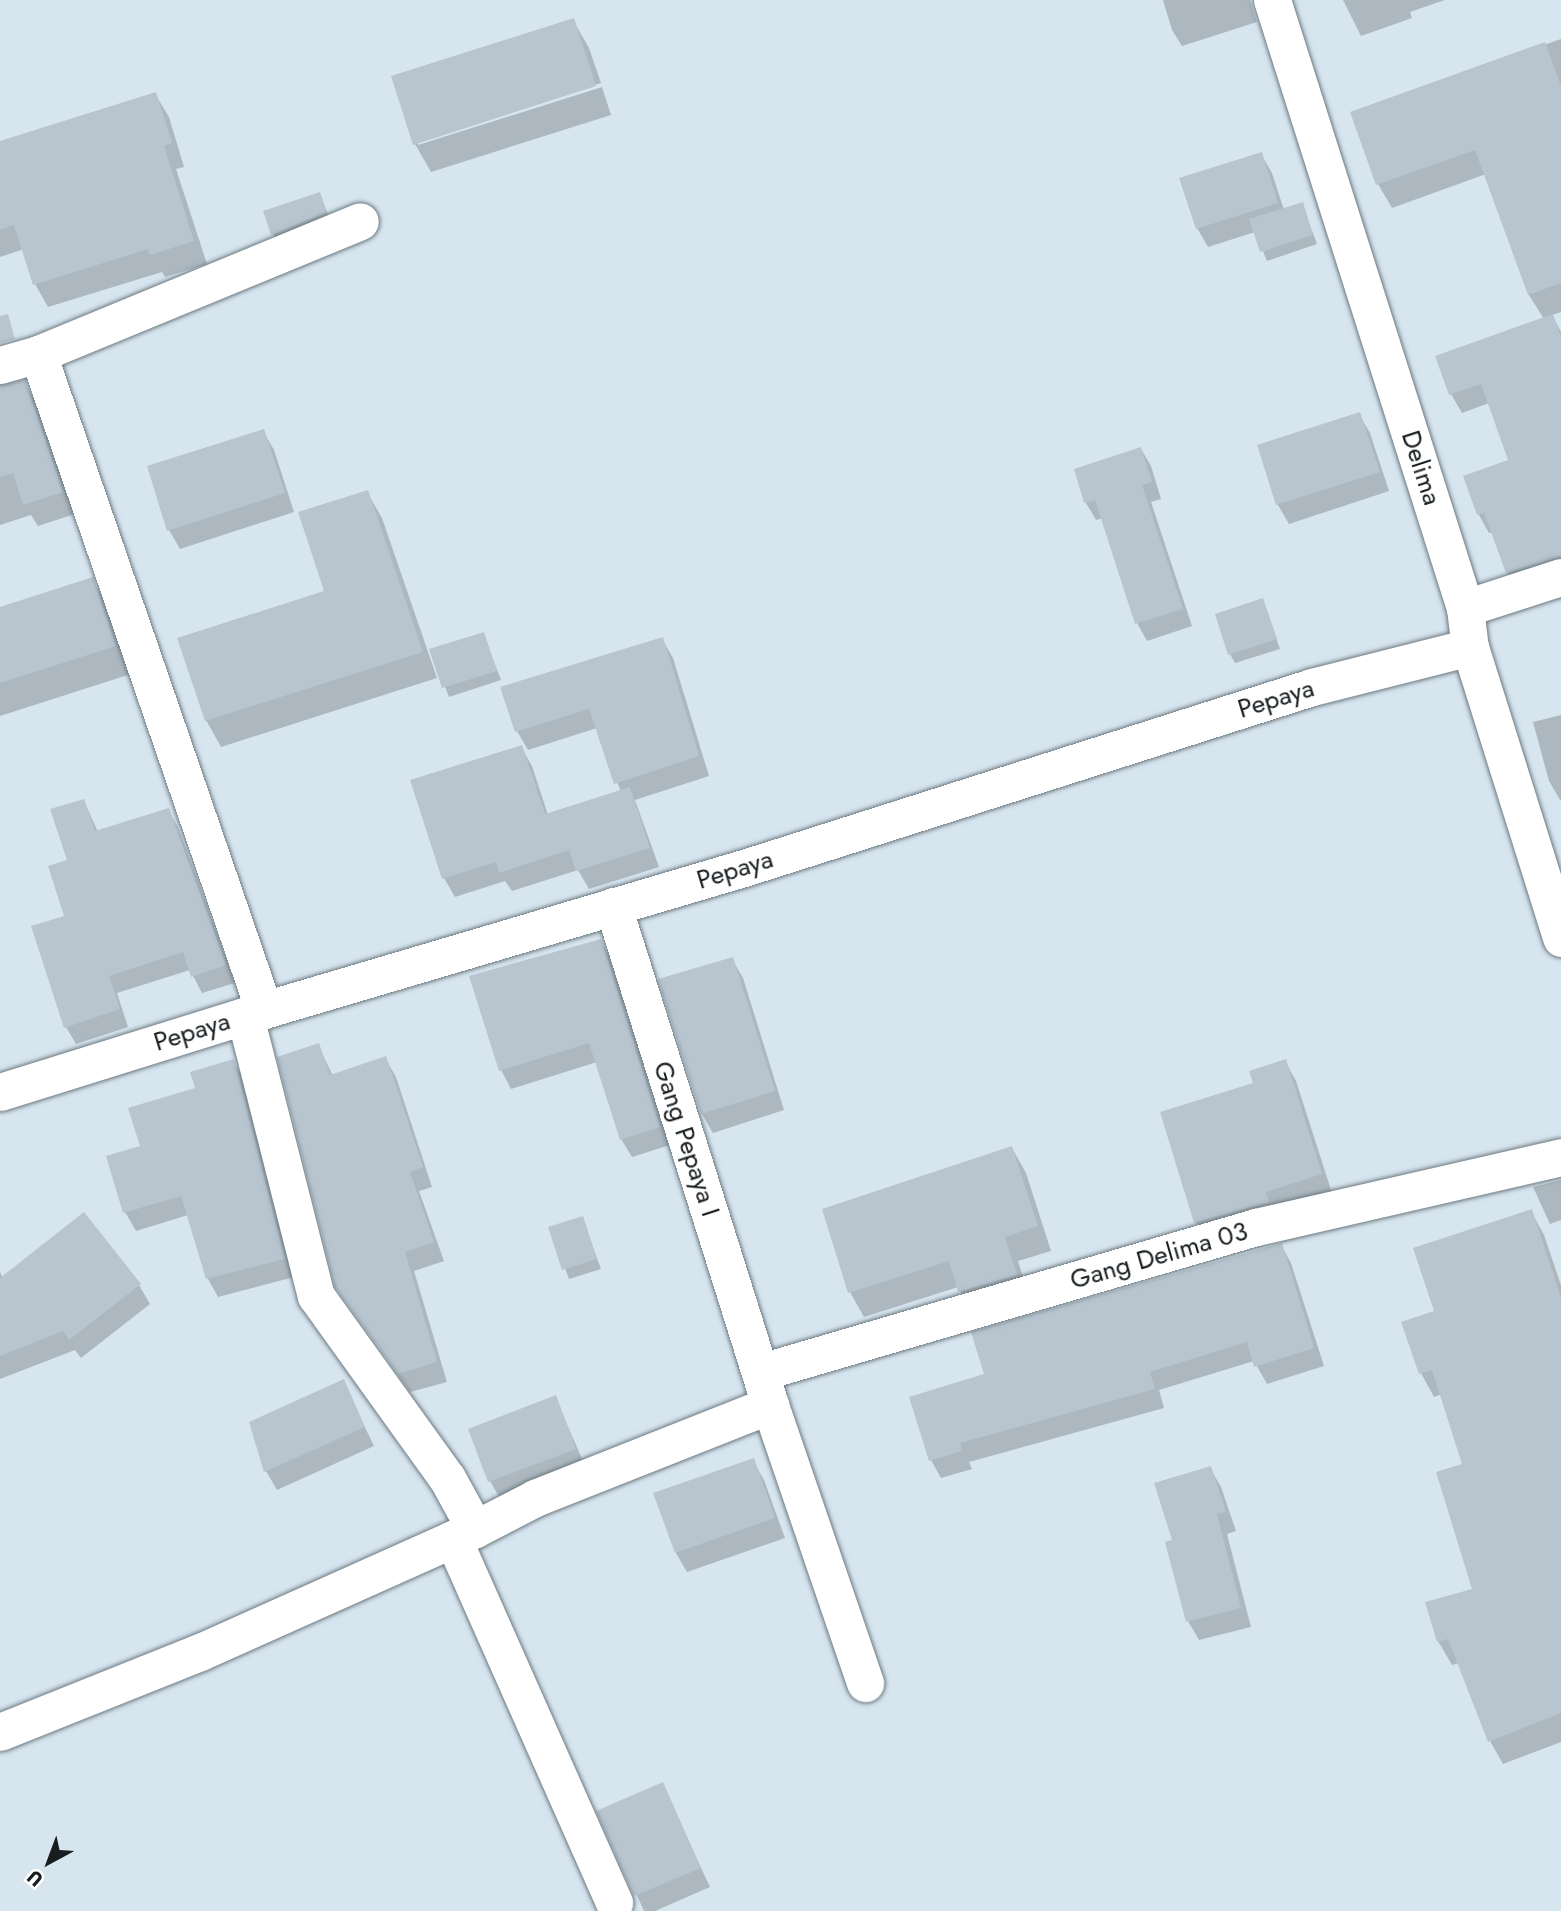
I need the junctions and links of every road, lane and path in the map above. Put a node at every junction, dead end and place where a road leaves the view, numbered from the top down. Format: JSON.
{"nodes":[{"id":1,"x":1272,"y":0,"type":"edge"},
{"id":2,"x":360,"y":221,"type":"dead end"},
{"id":3,"x":38,"y":354,"type":"junction"},
{"id":4,"x":0,"y":365,"type":"edge"},
{"id":5,"x":1561,"y":577,"type":"edge"},
{"id":6,"x":1465,"y":608,"type":"junction"},
{"id":7,"x":1470,"y":647,"type":"junction"},
{"id":8,"x":613,"y":906,"type":"junction"},
{"id":9,"x":1561,"y":938,"type":"edge"},
{"id":10,"x":255,"y":1013,"type":"junction"},
{"id":11,"x":0,"y":1092,"type":"edge"},
{"id":12,"x":1561,"y":1157,"type":"edge"},
{"id":13,"x":765,"y":1389,"type":"junction"},
{"id":14,"x":464,"y":1534,"type":"junction"},
{"id":15,"x":866,"y":1683,"type":"dead end"},
{"id":16,"x":0,"y":1732,"type":"edge"},
{"id":17,"x":614,"y":1903,"type":"dead end"}],
"edges":[{"from":1,"to":6,"type":"street","name":"Delima"},
{"from":2,"to":3,"type":"street"},
{"from":3,"to":4,"type":"street"},
{"from":3,"to":10,"type":"street"},
{"from":5,"to":6,"type":"street"},
{"from":6,"to":7,"type":"street","name":"Delima"},
{"from":7,"to":8,"type":"street","name":"Pepaya"},
{"from":7,"to":9,"type":"street","name":"Delima"},
{"from":8,"to":10,"type":"street","name":"Pepaya"},
{"from":8,"to":13,"type":"street","name":"Gang Pepaya I"},
{"from":10,"to":11,"type":"street","name":"Pepaya"},
{"from":10,"to":14,"type":"street"},
{"from":12,"to":13,"type":"street","name":"Gang Delima 03"},
{"from":13,"to":14,"type":"street","name":"Gang Delima 03"},
{"from":13,"to":15,"type":"street","name":"Gang Pepaya I"},
{"from":14,"to":16,"type":"street","name":"Gang Delima 03"},
{"from":14,"to":17,"type":"street"}]}
